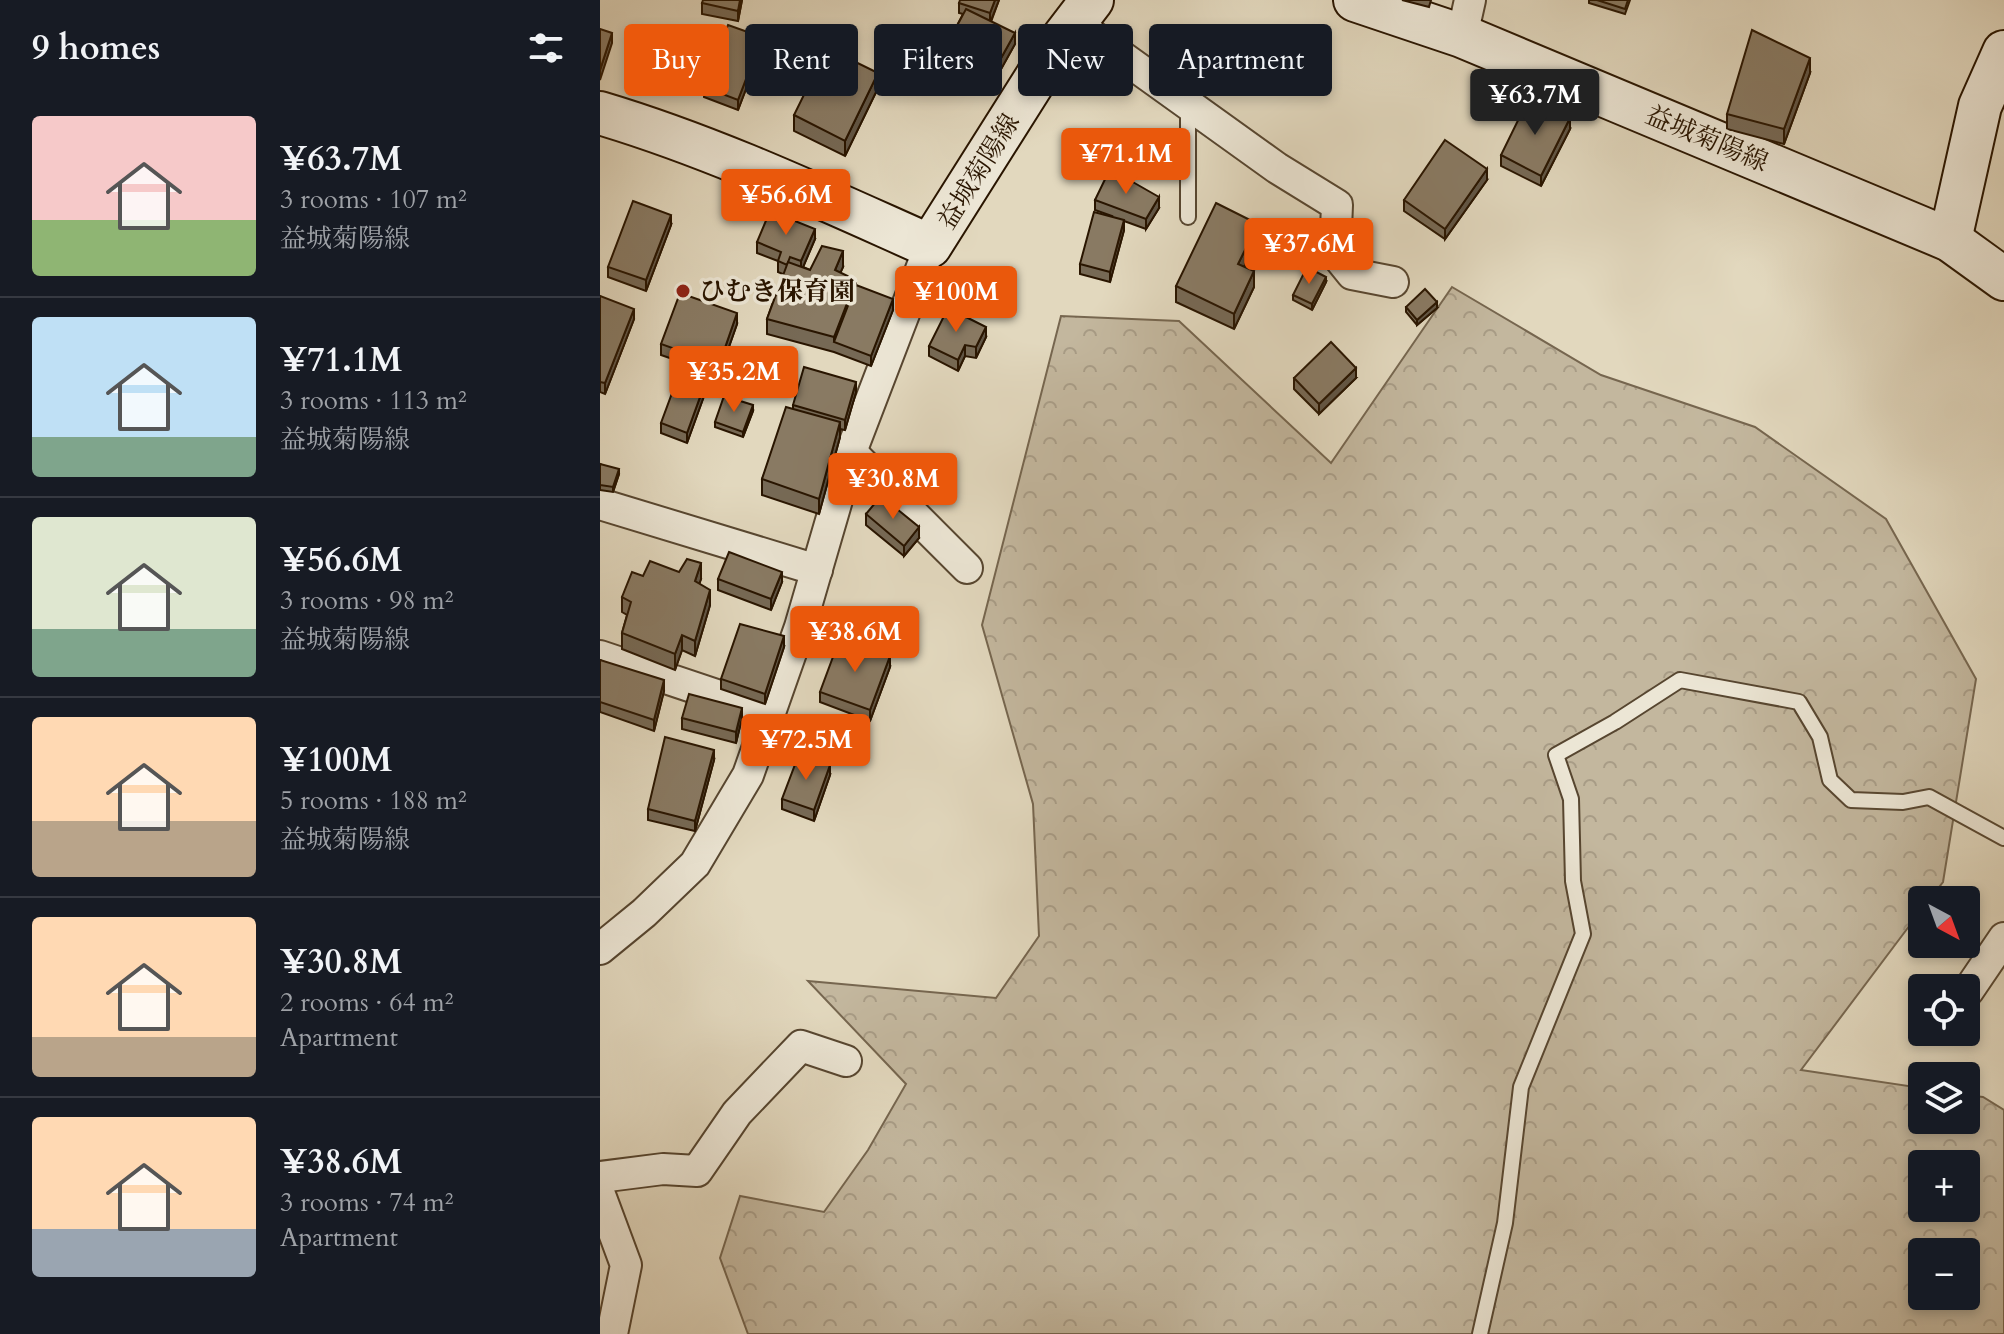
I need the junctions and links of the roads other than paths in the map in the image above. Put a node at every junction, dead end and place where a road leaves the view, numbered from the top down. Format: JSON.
{"nodes":[{"id":1,"x":1355,"y":0,"type":"edge"},
{"id":2,"x":1083,"y":11,"type":"edge"},
{"id":3,"x":1466,"y":18,"type":"edge"},
{"id":4,"x":2004,"y":52,"type":"edge"},
{"id":5,"x":1188,"y":104,"type":"junction"},
{"id":6,"x":600,"y":113,"type":"edge"},
{"id":7,"x":1188,"y":217,"type":"dead end"},
{"id":8,"x":1950,"y":240,"type":"junction"},
{"id":9,"x":930,"y":246,"type":"junction"},
{"id":10,"x":2004,"y":279,"type":"edge"},
{"id":11,"x":1393,"y":282,"type":"dead end"},
{"id":12,"x":851,"y":452,"type":"junction"},
{"id":13,"x":600,"y":504,"type":"edge"},
{"id":14,"x":967,"y":568,"type":"dead end"},
{"id":15,"x":817,"y":570,"type":"junction"},
{"id":16,"x":600,"y":656,"type":"edge"},
{"id":17,"x":770,"y":713,"type":"junction"},
{"id":18,"x":2004,"y":838,"type":"edge"},
{"id":19,"x":2004,"y":938,"type":"edge"},
{"id":20,"x":600,"y":949,"type":"edge"},
{"id":21,"x":1980,"y":974,"type":"edge"},
{"id":22,"x":846,"y":1061,"type":"dead end"},
{"id":23,"x":600,"y":1177,"type":"edge"},
{"id":24,"x":600,"y":1195,"type":"edge"},
{"id":25,"x":612,"y":1334,"type":"edge"},
{"id":26,"x":1480,"y":1334,"type":"edge"}],
"edges":[{"from":1,"to":3,"type":"main road","name":"益城菊陽線"},
{"from":2,"to":5,"type":"street"},
{"from":2,"to":9,"type":"main road","name":"益城菊陽線"},
{"from":3,"to":8,"type":"main road","name":"益城菊陽線"},
{"from":4,"to":8,"type":"main road"},
{"from":5,"to":7,"type":"lane"},
{"from":5,"to":11,"type":"street"},
{"from":6,"to":9,"type":"main road","name":"益城菊陽線"},
{"from":8,"to":10,"type":"main road","name":"益城菊陽線"},
{"from":9,"to":12,"type":"street"},
{"from":12,"to":14,"type":"street"},
{"from":12,"to":15,"type":"street"},
{"from":13,"to":15,"type":"street"},
{"from":15,"to":17,"type":"street"},
{"from":16,"to":17,"type":"street"},
{"from":17,"to":20,"type":"street"},
{"from":18,"to":26,"type":"lane"},
{"from":19,"to":21,"type":"street"},
{"from":22,"to":23,"type":"street"},
{"from":24,"to":25,"type":"street"}]}
